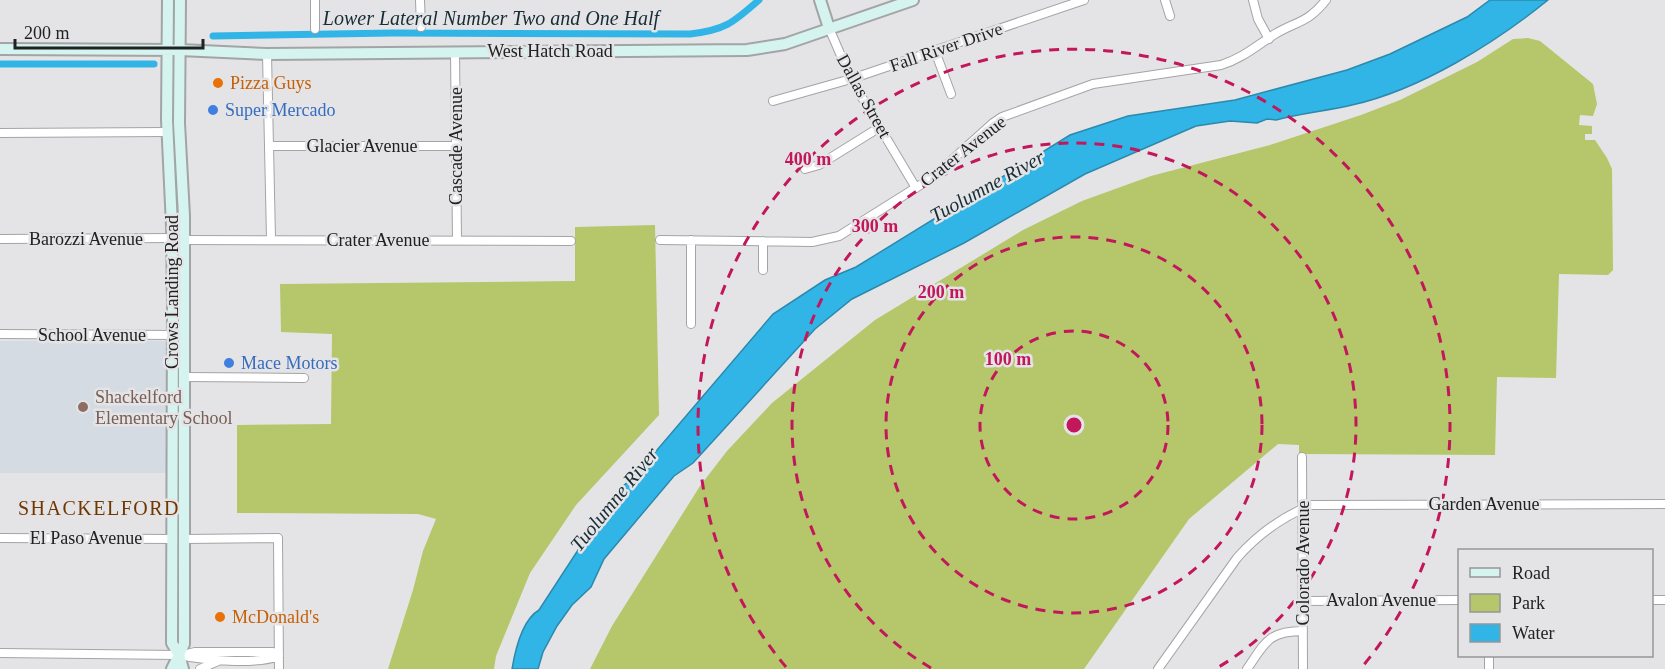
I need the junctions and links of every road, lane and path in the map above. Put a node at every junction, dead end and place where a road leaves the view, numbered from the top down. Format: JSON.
{"nodes":[{"id":1,"x":168,"y":0,"type":"edge"},
{"id":2,"x":180,"y":0,"type":"edge"},
{"id":3,"x":315,"y":0,"type":"edge"},
{"id":4,"x":420,"y":0,"type":"edge"},
{"id":5,"x":820,"y":0,"type":"edge"},
{"id":6,"x":913,"y":0,"type":"edge"},
{"id":7,"x":1084,"y":0,"type":"edge"},
{"id":8,"x":1165,"y":0,"type":"edge"},
{"id":9,"x":1253,"y":0,"type":"edge"},
{"id":10,"x":1326,"y":0,"type":"edge"},
{"id":11,"x":1170,"y":16,"type":"dead end"},
{"id":12,"x":421,"y":27,"type":"dead end"},
{"id":13,"x":829,"y":28,"type":"junction"},
{"id":14,"x":315,"y":29,"type":"dead end"},
{"id":15,"x":1269,"y":39,"type":"junction"},
{"id":16,"x":0,"y":49,"type":"edge"},
{"id":17,"x":168,"y":50,"type":"junction"},
{"id":18,"x":180,"y":50,"type":"junction"},
{"id":19,"x":935,"y":51,"type":"junction"},
{"id":20,"x":455,"y":52,"type":"junction"},
{"id":21,"x":267,"y":54,"type":"junction"},
{"id":22,"x":850,"y":79,"type":"junction"},
{"id":23,"x":951,"y":94,"type":"dead end"},
{"id":24,"x":773,"y":101,"type":"dead end"},
{"id":25,"x":880,"y":127,"type":"junction"},
{"id":26,"x":167,"y":132,"type":"junction"},
{"id":27,"x":0,"y":133,"type":"edge"},
{"id":28,"x":268,"y":146,"type":"junction"},
{"id":29,"x":456,"y":146,"type":"junction"},
{"id":30,"x":805,"y":169,"type":"dead end"},
{"id":31,"x":916,"y":188,"type":"junction"},
{"id":32,"x":171,"y":190,"type":"junction"},
{"id":33,"x":172,"y":238,"type":"junction"},
{"id":34,"x":0,"y":239,"type":"edge"},
{"id":35,"x":271,"y":239,"type":"junction"},
{"id":36,"x":184,"y":240,"type":"junction"},
{"id":37,"x":457,"y":240,"type":"junction"},
{"id":38,"x":660,"y":240,"type":"dead end"},
{"id":39,"x":691,"y":240,"type":"junction"},
{"id":40,"x":571,"y":241,"type":"dead end"},
{"id":41,"x":764,"y":241,"type":"junction"},
{"id":42,"x":763,"y":270,"type":"dead end"},
{"id":43,"x":184,"y":293,"type":"junction"},
{"id":44,"x":691,"y":324,"type":"dead end"},
{"id":45,"x":0,"y":334,"type":"edge"},
{"id":46,"x":179,"y":335,"type":"junction"},
{"id":47,"x":185,"y":377,"type":"junction"},
{"id":48,"x":304,"y":378,"type":"dead end"},
{"id":49,"x":1302,"y":457,"type":"dead end"},
{"id":50,"x":173,"y":480,"type":"junction"},
{"id":51,"x":1665,"y":504,"type":"edge"},
{"id":52,"x":1303,"y":508,"type":"junction"},
{"id":53,"x":0,"y":538,"type":"edge"},
{"id":54,"x":172,"y":539,"type":"junction"},
{"id":55,"x":185,"y":539,"type":"junction"},
{"id":56,"x":1458,"y":600,"type":"edge"},
{"id":57,"x":1303,"y":601,"type":"junction"},
{"id":58,"x":1303,"y":631,"type":"junction"},
{"id":59,"x":0,"y":653,"type":"edge"},
{"id":60,"x":178,"y":656,"type":"junction"},
{"id":61,"x":279,"y":656,"type":"junction"},
{"id":62,"x":220,"y":660,"type":"junction"},
{"id":63,"x":172,"y":669,"type":"edge"},
{"id":64,"x":183,"y":669,"type":"edge"},
{"id":65,"x":200,"y":669,"type":"edge"},
{"id":66,"x":279,"y":669,"type":"edge"},
{"id":67,"x":1158,"y":669,"type":"edge"},
{"id":68,"x":1247,"y":669,"type":"edge"},
{"id":69,"x":1303,"y":669,"type":"edge"}],
"edges":[{"from":1,"to":17,"type":"main road","name":"Crows Landing Road"},
{"from":2,"to":18,"type":"main road","name":"Crows Landing Road"},
{"from":3,"to":14,"type":"street"},
{"from":4,"to":12,"type":"street"},
{"from":5,"to":13,"type":"main road","name":"Dallas Street"},
{"from":6,"to":13,"type":"main road","name":"West Hatch Road"},
{"from":7,"to":19,"type":"street","name":"Fall River Drive"},
{"from":8,"to":11,"type":"street"},
{"from":9,"to":15,"type":"street"},
{"from":10,"to":15,"type":"street","name":"Crater Avenue"},
{"from":13,"to":20,"type":"main road","name":"West Hatch Road"},
{"from":13,"to":22,"type":"street","name":"Dallas Street"},
{"from":15,"to":31,"type":"street","name":"Crater Avenue"},
{"from":16,"to":17,"type":"main road","name":"West Hatch Road"},
{"from":17,"to":18,"type":"main road","name":"West Hatch Road"},
{"from":17,"to":26,"type":"main road","name":"Crows Landing Road"},
{"from":18,"to":21,"type":"main road","name":"West Hatch Road"},
{"from":18,"to":36,"type":"main road","name":"Crows Landing Road"},
{"from":19,"to":22,"type":"street","name":"Fall River Drive"},
{"from":19,"to":23,"type":"street"},
{"from":20,"to":21,"type":"main road","name":"West Hatch Road"},
{"from":20,"to":29,"type":"street","name":"Cascade Avenue"},
{"from":21,"to":28,"type":"street"},
{"from":22,"to":24,"type":"street","name":"Fall River Drive"},
{"from":22,"to":25,"type":"street","name":"Dallas Street"},
{"from":25,"to":30,"type":"street"},
{"from":25,"to":31,"type":"street","name":"Dallas Street"},
{"from":26,"to":27,"type":"street"},
{"from":26,"to":32,"type":"main road","name":"Crows Landing Road"},
{"from":28,"to":29,"type":"street","name":"Glacier Avenue"},
{"from":28,"to":35,"type":"street"},
{"from":29,"to":37,"type":"street","name":"Cascade Avenue"},
{"from":31,"to":41,"type":"street","name":"Crater Avenue"},
{"from":32,"to":33,"type":"main road","name":"Crows Landing Road"},
{"from":32,"to":36,"type":"main road"},
{"from":33,"to":34,"type":"street","name":"Barozzi Avenue"},
{"from":33,"to":43,"type":"main road"},
{"from":33,"to":46,"type":"main road","name":"Crows Landing Road"},
{"from":35,"to":36,"type":"street","name":"Crater Avenue"},
{"from":35,"to":37,"type":"street","name":"Crater Avenue"},
{"from":36,"to":43,"type":"main road","name":"Crows Landing Road"},
{"from":37,"to":40,"type":"street","name":"Crater Avenue"},
{"from":38,"to":39,"type":"street","name":"Crater Avenue"},
{"from":39,"to":41,"type":"street","name":"Crater Avenue"},
{"from":39,"to":44,"type":"street"},
{"from":41,"to":42,"type":"street"},
{"from":43,"to":46,"type":"main road","name":"Crows Landing Road"},
{"from":45,"to":46,"type":"street","name":"School Avenue"},
{"from":46,"to":47,"type":"main road","name":"Crows Landing Road"},
{"from":46,"to":50,"type":"main road","name":"Crows Landing Road"},
{"from":47,"to":48,"type":"street"},
{"from":47,"to":55,"type":"main road","name":"Crows Landing Road"},
{"from":49,"to":52,"type":"street","name":"Colorado Avenue"},
{"from":50,"to":54,"type":"main road","name":"Crows Landing Road"},
{"from":50,"to":55,"type":"main road"},
{"from":51,"to":52,"type":"street","name":"Garden Avenue"},
{"from":52,"to":57,"type":"street","name":"Colorado Avenue"},
{"from":52,"to":67,"type":"street"},
{"from":53,"to":54,"type":"street","name":"El Paso Avenue"},
{"from":54,"to":60,"type":"main road","name":"Crows Landing Road"},
{"from":55,"to":60,"type":"main road","name":"Crows Landing Road"},
{"from":55,"to":61,"type":"street"},
{"from":56,"to":57,"type":"street","name":"Avalon Avenue"},
{"from":57,"to":58,"type":"street","name":"Colorado Avenue"},
{"from":58,"to":68,"type":"street"},
{"from":58,"to":69,"type":"street","name":"Colorado Avenue"},
{"from":59,"to":60,"type":"street"},
{"from":60,"to":61,"type":"street"},
{"from":60,"to":62,"type":"street"},
{"from":60,"to":63,"type":"main road","name":"Crows Landing Road"},
{"from":60,"to":64,"type":"main road","name":"Crows Landing Road"},
{"from":61,"to":62,"type":"street"},
{"from":61,"to":66,"type":"street"},
{"from":62,"to":65,"type":"street"}]}
